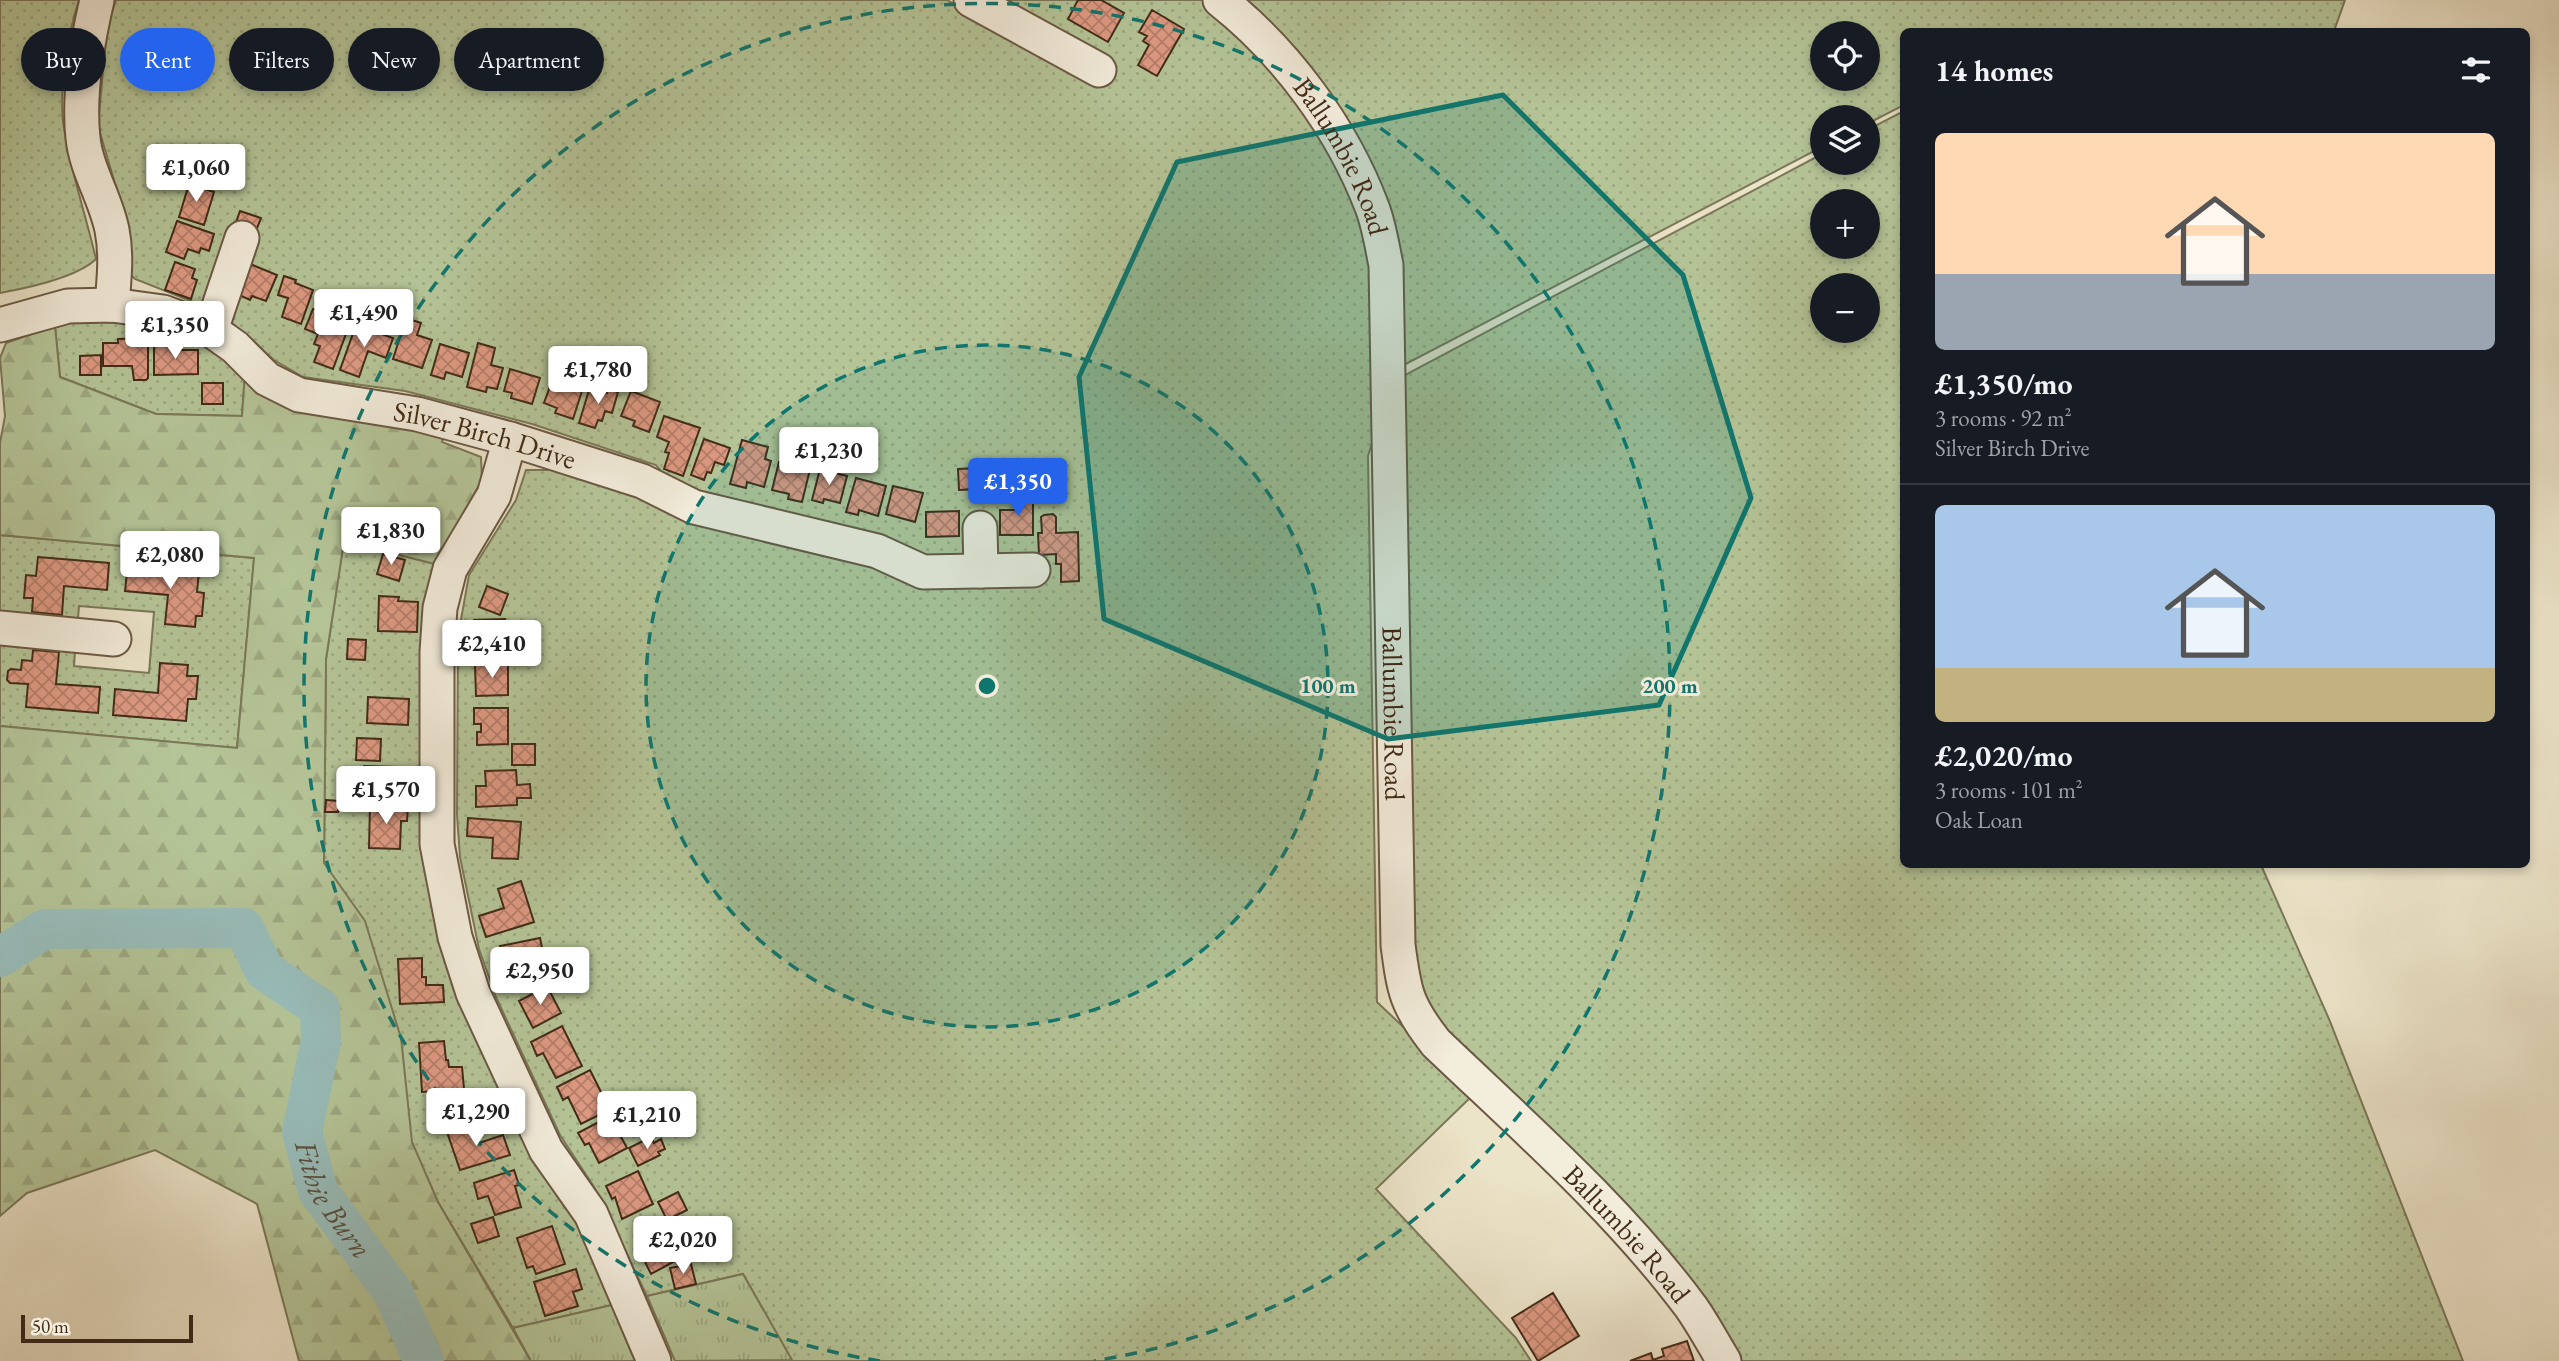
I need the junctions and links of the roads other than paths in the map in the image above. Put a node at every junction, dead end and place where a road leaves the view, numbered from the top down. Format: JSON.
{"nodes":[{"id":1,"x":97,"y":0,"type":"edge"},
{"id":2,"x":971,"y":0,"type":"edge"},
{"id":3,"x":1220,"y":0,"type":"edge"},
{"id":4,"x":1099,"y":70,"type":"dead end"},
{"id":5,"x":242,"y":238,"type":"dead end"},
{"id":6,"x":112,"y":304,"type":"junction"},
{"id":7,"x":0,"y":325,"type":"edge"},
{"id":8,"x":211,"y":330,"type":"junction"},
{"id":9,"x":510,"y":439,"type":"junction"},
{"id":10,"x":980,"y":528,"type":"dead end"},
{"id":11,"x":1033,"y":570,"type":"dead end"},
{"id":12,"x":981,"y":571,"type":"junction"},
{"id":13,"x":0,"y":628,"type":"edge"},
{"id":14,"x":114,"y":639,"type":"dead end"},
{"id":15,"x":654,"y":1361,"type":"edge"},
{"id":16,"x":1724,"y":1361,"type":"edge"}],
"edges":[{"from":1,"to":6,"type":"street"},
{"from":2,"to":4,"type":"street"},
{"from":3,"to":16,"type":"street","name":"Ballumbie Road"},
{"from":5,"to":8,"type":"street"},
{"from":6,"to":7,"type":"street","name":"Silver Birch Drive"},
{"from":6,"to":8,"type":"street","name":"Silver Birch Drive"},
{"from":8,"to":9,"type":"street","name":"Silver Birch Drive"},
{"from":9,"to":12,"type":"street","name":"Silver Birch Drive"},
{"from":9,"to":15,"type":"street"},
{"from":10,"to":12,"type":"street"},
{"from":11,"to":12,"type":"street","name":"Silver Birch Drive"},
{"from":13,"to":14,"type":"street"}]}
